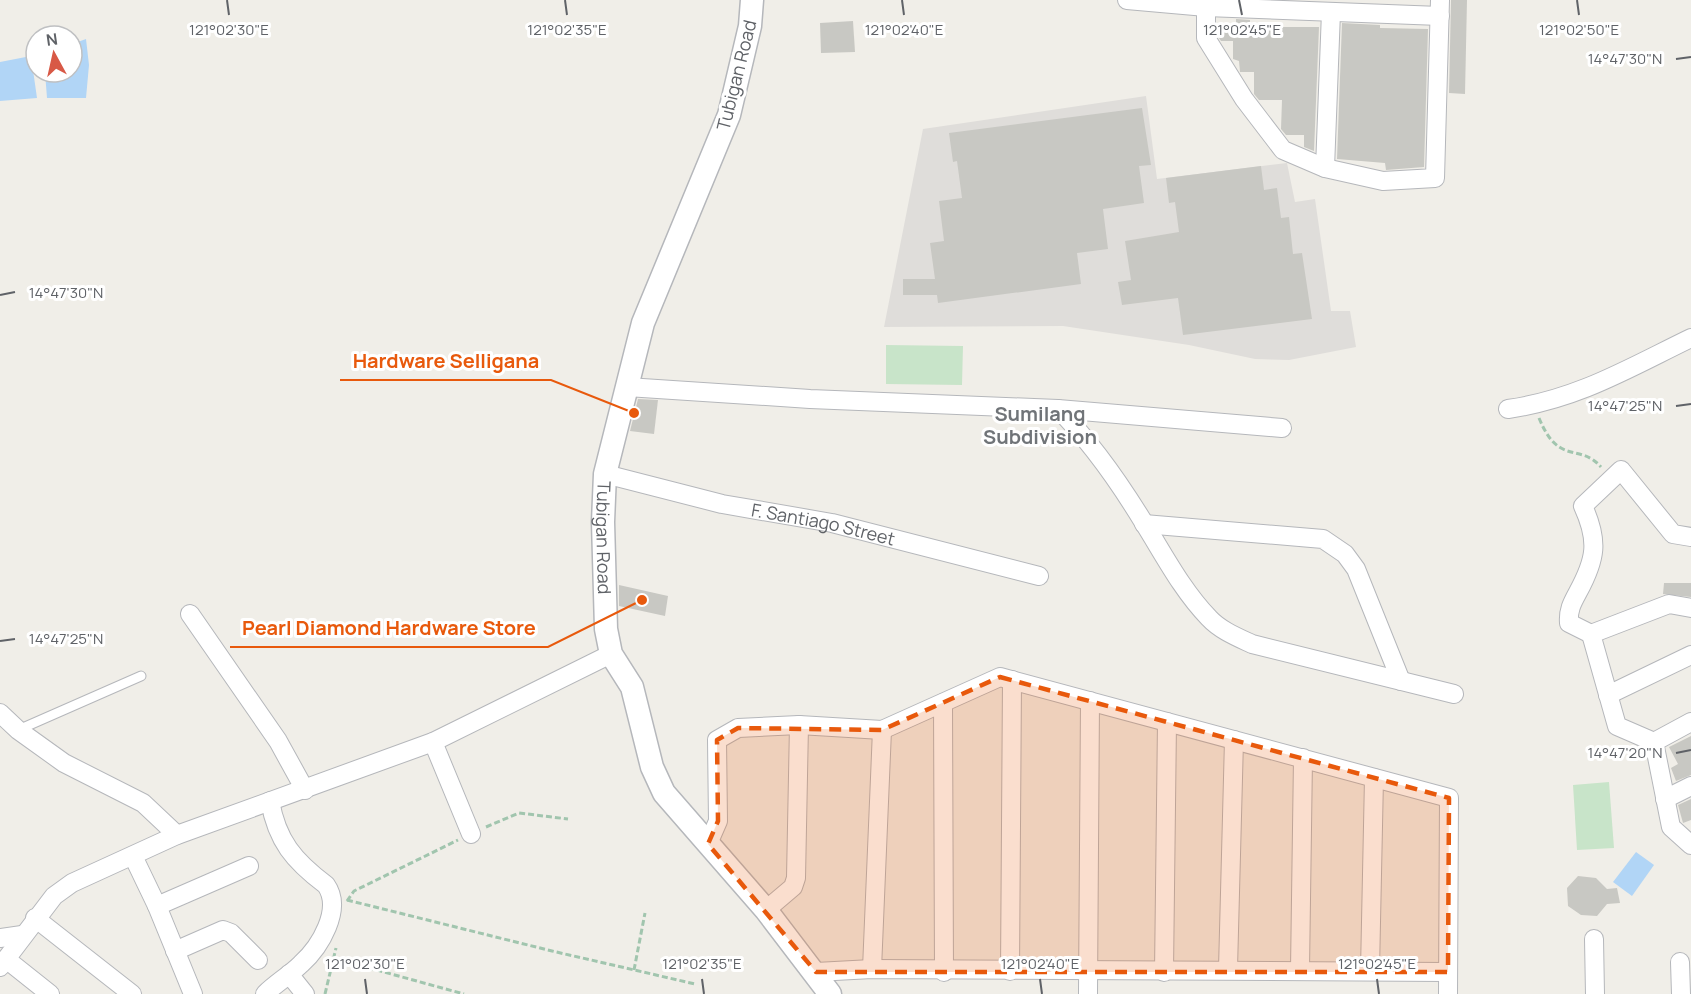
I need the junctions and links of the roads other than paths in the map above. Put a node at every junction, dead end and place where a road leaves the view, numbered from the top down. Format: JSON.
{"nodes":[{"id":1,"x":752,"y":0,"type":"edge"},
{"id":2,"x":1127,"y":0,"type":"edge"},
{"id":3,"x":1213,"y":5,"type":"edge"},
{"id":4,"x":1278,"y":5,"type":"edge"},
{"id":5,"x":1384,"y":7,"type":"edge"},
{"id":6,"x":1334,"y":8,"type":"edge"},
{"id":7,"x":1440,"y":8,"type":"edge"},
{"id":8,"x":1325,"y":168,"type":"junction"},
{"id":9,"x":1691,"y":338,"type":"edge"},
{"id":10,"x":627,"y":387,"type":"junction"},
{"id":11,"x":1058,"y":409,"type":"junction"},
{"id":12,"x":1508,"y":409,"type":"dead end"},
{"id":13,"x":1282,"y":428,"type":"dead end"},
{"id":14,"x":605,"y":474,"type":"junction"},
{"id":15,"x":1144,"y":524,"type":"junction"},
{"id":16,"x":1691,"y":537,"type":"edge"},
{"id":17,"x":1039,"y":576,"type":"dead end"},
{"id":18,"x":1691,"y":608,"type":"edge"},
{"id":19,"x":190,"y":614,"type":"dead end"},
{"id":20,"x":1591,"y":634,"type":"junction"},
{"id":21,"x":611,"y":654,"type":"junction"},
{"id":22,"x":1691,"y":655,"type":"edge"},
{"id":23,"x":141,"y":676,"type":"dead end"},
{"id":24,"x":1012,"y":680,"type":"junction"},
{"id":25,"x":1401,"y":681,"type":"junction"},
{"id":26,"x":1454,"y":694,"type":"dead end"},
{"id":27,"x":1608,"y":695,"type":"junction"},
{"id":28,"x":1090,"y":701,"type":"junction"},
{"id":29,"x":943,"y":702,"type":"junction"},
{"id":30,"x":0,"y":713,"type":"edge"},
{"id":31,"x":1167,"y":722,"type":"junction"},
{"id":32,"x":1691,"y":722,"type":"edge"},
{"id":33,"x":799,"y":725,"type":"junction"},
{"id":34,"x":18,"y":730,"type":"junction"},
{"id":35,"x":882,"y":730,"type":"junction"},
{"id":36,"x":1234,"y":740,"type":"junction"},
{"id":37,"x":433,"y":742,"type":"junction"},
{"id":38,"x":1654,"y":742,"type":"junction"},
{"id":39,"x":1303,"y":758,"type":"junction"},
{"id":40,"x":1374,"y":778,"type":"junction"},
{"id":41,"x":1691,"y":786,"type":"edge"},
{"id":42,"x":305,"y":790,"type":"junction"},
{"id":43,"x":1665,"y":799,"type":"junction"},
{"id":44,"x":270,"y":801,"type":"junction"},
{"id":45,"x":471,"y":834,"type":"road end"},
{"id":46,"x":177,"y":835,"type":"junction"},
{"id":47,"x":708,"y":844,"type":"junction"},
{"id":48,"x":1691,"y":845,"type":"edge"},
{"id":49,"x":133,"y":856,"type":"junction"},
{"id":50,"x":249,"y":866,"type":"dead end"},
{"id":51,"x":157,"y":906,"type":"junction"},
{"id":52,"x":766,"y":910,"type":"junction"},
{"id":53,"x":35,"y":918,"type":"junction"},
{"id":54,"x":22,"y":935,"type":"junction"},
{"id":55,"x":0,"y":938,"type":"edge"},
{"id":56,"x":1594,"y":939,"type":"dead end"},
{"id":57,"x":175,"y":951,"type":"junction"},
{"id":58,"x":258,"y":960,"type":"dead end"},
{"id":59,"x":1680,"y":962,"type":"dead end"},
{"id":60,"x":3,"y":963,"type":"edge"},
{"id":61,"x":872,"y":969,"type":"junction"},
{"id":62,"x":1228,"y":969,"type":"junction"},
{"id":63,"x":1300,"y":970,"type":"junction"},
{"id":64,"x":1370,"y":970,"type":"junction"},
{"id":65,"x":1010,"y":971,"type":"junction"},
{"id":66,"x":1089,"y":971,"type":"junction"},
{"id":67,"x":816,"y":972,"type":"junction"},
{"id":68,"x":944,"y":972,"type":"junction"},
{"id":69,"x":1164,"y":972,"type":"junction"},
{"id":70,"x":1448,"y":972,"type":"junction"},
{"id":71,"x":289,"y":974,"type":"junction"},
{"id":72,"x":50,"y":994,"type":"edge"},
{"id":73,"x":132,"y":994,"type":"edge"},
{"id":74,"x":193,"y":994,"type":"edge"},
{"id":75,"x":265,"y":994,"type":"edge"},
{"id":76,"x":305,"y":994,"type":"edge"},
{"id":77,"x":830,"y":994,"type":"edge"},
{"id":78,"x":1088,"y":994,"type":"edge"},
{"id":79,"x":1448,"y":994,"type":"edge"},
{"id":80,"x":1595,"y":994,"type":"edge"},
{"id":81,"x":1681,"y":994,"type":"edge"}],
"edges":[{"from":1,"to":10,"type":"street","name":"Tubigan Road"},
{"from":2,"to":3,"type":"street"},
{"from":3,"to":4,"type":"street"},
{"from":3,"to":8,"type":"street"},
{"from":4,"to":6,"type":"street"},
{"from":5,"to":6,"type":"street"},
{"from":5,"to":7,"type":"street"},
{"from":6,"to":8,"type":"street"},
{"from":7,"to":8,"type":"street"},
{"from":9,"to":12,"type":"street"},
{"from":10,"to":11,"type":"street"},
{"from":10,"to":14,"type":"street","name":"Tubigan Road"},
{"from":11,"to":13,"type":"street"},
{"from":11,"to":15,"type":"street"},
{"from":14,"to":17,"type":"street","name":"F. Santiago Street"},
{"from":14,"to":21,"type":"street","name":"Tubigan Road"},
{"from":15,"to":25,"type":"street"},
{"from":15,"to":25,"type":"street"},
{"from":16,"to":20,"type":"street"},
{"from":18,"to":20,"type":"street"},
{"from":19,"to":42,"type":"street"},
{"from":20,"to":27,"type":"street"},
{"from":21,"to":37,"type":"street"},
{"from":21,"to":47,"type":"street","name":"Tubigan Road"},
{"from":22,"to":27,"type":"street"},
{"from":23,"to":34,"type":"lane"},
{"from":24,"to":28,"type":"street"},
{"from":24,"to":29,"type":"street"},
{"from":24,"to":65,"type":"street"},
{"from":25,"to":26,"type":"street"},
{"from":27,"to":38,"type":"street"},
{"from":28,"to":31,"type":"street"},
{"from":28,"to":66,"type":"street"},
{"from":29,"to":35,"type":"street"},
{"from":29,"to":68,"type":"street"},
{"from":30,"to":34,"type":"street"},
{"from":31,"to":36,"type":"street"},
{"from":31,"to":69,"type":"street"},
{"from":32,"to":38,"type":"street"},
{"from":33,"to":35,"type":"street"},
{"from":33,"to":47,"type":"street"},
{"from":33,"to":52,"type":"street"},
{"from":34,"to":46,"type":"street"},
{"from":35,"to":61,"type":"street"},
{"from":36,"to":39,"type":"street"},
{"from":36,"to":62,"type":"street"},
{"from":37,"to":42,"type":"street"},
{"from":37,"to":45,"type":"street"},
{"from":38,"to":43,"type":"street"},
{"from":39,"to":40,"type":"street"},
{"from":39,"to":63,"type":"street"},
{"from":40,"to":64,"type":"street"},
{"from":40,"to":70,"type":"street"},
{"from":41,"to":43,"type":"street"},
{"from":42,"to":44,"type":"street"},
{"from":43,"to":48,"type":"street"},
{"from":44,"to":46,"type":"street"},
{"from":44,"to":71,"type":"street"},
{"from":46,"to":49,"type":"street"},
{"from":47,"to":52,"type":"street","name":"Tubigan Road"},
{"from":49,"to":51,"type":"street"},
{"from":49,"to":53,"type":"street"},
{"from":50,"to":51,"type":"street"},
{"from":51,"to":57,"type":"street"},
{"from":52,"to":67,"type":"street","name":"Tubigan Road"},
{"from":53,"to":54,"type":"street"},
{"from":53,"to":73,"type":"street"},
{"from":54,"to":55,"type":"street"},
{"from":54,"to":60,"type":"street"},
{"from":56,"to":80,"type":"street"},
{"from":57,"to":58,"type":"street"},
{"from":57,"to":74,"type":"street"},
{"from":59,"to":81,"type":"street"},
{"from":60,"to":72,"type":"street"},
{"from":61,"to":67,"type":"street"},
{"from":61,"to":68,"type":"street"},
{"from":62,"to":63,"type":"street"},
{"from":62,"to":69,"type":"street"},
{"from":63,"to":64,"type":"street"},
{"from":64,"to":70,"type":"street"},
{"from":65,"to":66,"type":"street"},
{"from":65,"to":68,"type":"street"},
{"from":66,"to":69,"type":"street"},
{"from":66,"to":78,"type":"street"},
{"from":67,"to":77,"type":"street","name":"Tubigan Road"},
{"from":70,"to":79,"type":"street"},
{"from":71,"to":75,"type":"street"},
{"from":71,"to":76,"type":"street"}]}
